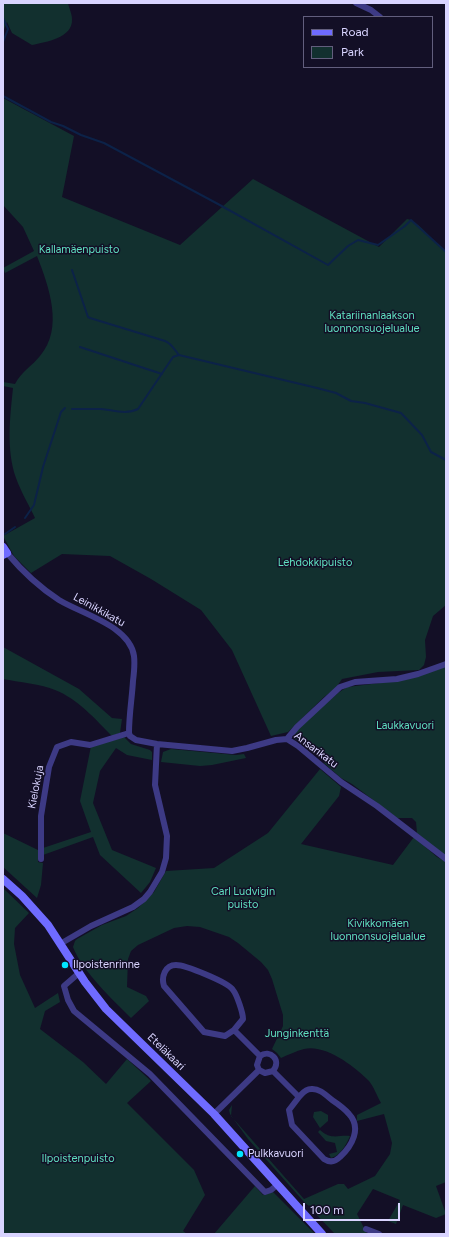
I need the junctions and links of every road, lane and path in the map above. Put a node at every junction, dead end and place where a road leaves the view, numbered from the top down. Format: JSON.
{"nodes":[{"id":1,"x":356,"y":3,"type":"edge"},
{"id":2,"x":379,"y":16,"type":"edge"},
{"id":3,"x":4,"y":552,"type":"edge"},
{"id":4,"x":446,"y":664,"type":"edge"},
{"id":5,"x":129,"y":733,"type":"junction"},
{"id":6,"x":287,"y":739,"type":"junction"},
{"id":7,"x":158,"y":744,"type":"junction"},
{"id":8,"x":41,"y":859,"type":"dead end"},
{"id":9,"x":446,"y":859,"type":"edge"},
{"id":10,"x":3,"y":879,"type":"edge"},
{"id":11,"x":60,"y":944,"type":"junction"},
{"id":12,"x":79,"y":973,"type":"junction"},
{"id":13,"x":234,"y":1030,"type":"junction"},
{"id":14,"x":260,"y":1056,"type":"junction"},
{"id":15,"x":259,"y":1070,"type":"junction"},
{"id":16,"x":274,"y":1071,"type":"junction"},
{"id":17,"x":298,"y":1097,"type":"junction"},
{"id":18,"x":214,"y":1114,"type":"junction"},
{"id":19,"x":277,"y":1185,"type":"junction"},
{"id":20,"x":366,"y":1229,"type":"dead end"},
{"id":21,"x":322,"y":1234,"type":"edge"},
{"id":22,"x":379,"y":1234,"type":"edge"}],
"edges":[{"from":1,"to":2,"type":"street"},
{"from":3,"to":5,"type":"street","name":"Leinikkikatu"},
{"from":4,"to":6,"type":"street"},
{"from":5,"to":7,"type":"street","name":"Ansarikatu"},
{"from":5,"to":8,"type":"street","name":"Kielokuja"},
{"from":6,"to":7,"type":"street","name":"Ansarikatu"},
{"from":6,"to":9,"type":"street","name":"Ansarikatu"},
{"from":7,"to":11,"type":"street"},
{"from":10,"to":11,"type":"main road","name":"Eteläkaari"},
{"from":11,"to":12,"type":"main road","name":"Eteläkaari"},
{"from":12,"to":18,"type":"main road","name":"Eteläkaari"},
{"from":12,"to":19,"type":"street"},
{"from":13,"to":13,"type":"street"},
{"from":13,"to":14,"type":"street"},
{"from":14,"to":15,"type":"street"},
{"from":14,"to":16,"type":"street"},
{"from":15,"to":16,"type":"street"},
{"from":15,"to":18,"type":"street"},
{"from":16,"to":17,"type":"street"},
{"from":17,"to":17,"type":"street"},
{"from":18,"to":19,"type":"main road","name":"Eteläkaari"},
{"from":19,"to":21,"type":"main road","name":"Eteläkaari"},
{"from":20,"to":22,"type":"street"}]}
